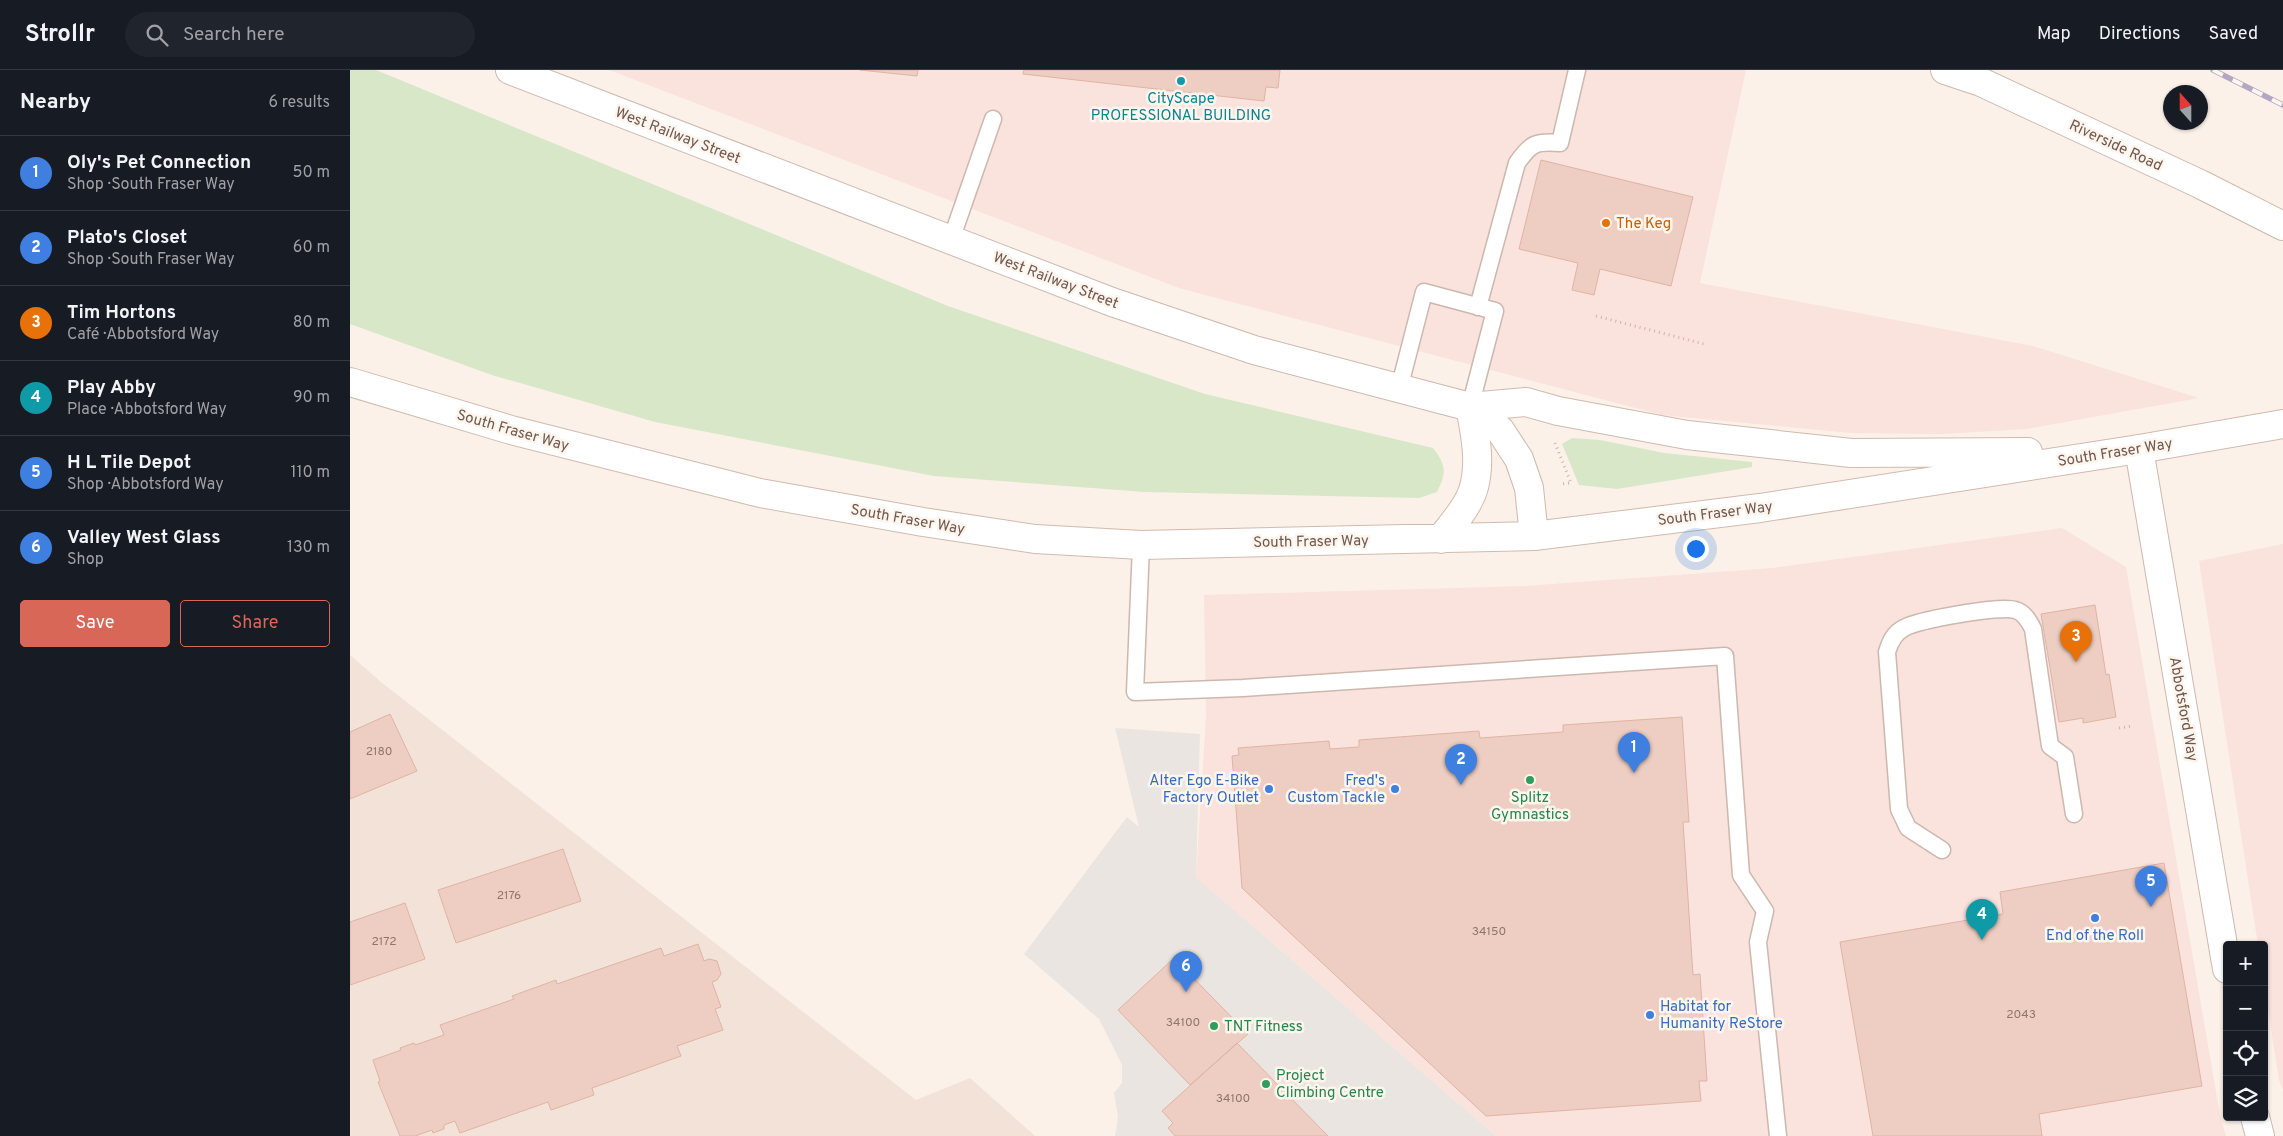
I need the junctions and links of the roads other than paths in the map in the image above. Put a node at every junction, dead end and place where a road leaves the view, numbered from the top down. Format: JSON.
{"nodes":[{"id":1,"x":510,"y":70,"type":"edge"},
{"id":2,"x":1577,"y":70,"type":"edge"},
{"id":3,"x":1945,"y":70,"type":"edge"},
{"id":4,"x":993,"y":119,"type":"dead end"},
{"id":5,"x":2283,"y":226,"type":"edge"},
{"id":6,"x":951,"y":240,"type":"junction"},
{"id":7,"x":1478,"y":307,"type":"junction"},
{"id":8,"x":350,"y":382,"type":"edge"},
{"id":9,"x":1399,"y":389,"type":"junction"},
{"id":10,"x":1470,"y":407,"type":"junction"},
{"id":11,"x":2283,"y":424,"type":"edge"},
{"id":12,"x":2139,"y":449,"type":"junction"},
{"id":13,"x":1534,"y":536,"type":"junction"},
{"id":14,"x":1441,"y":539,"type":"junction"},
{"id":15,"x":1141,"y":545,"type":"junction"},
{"id":16,"x":2074,"y":814,"type":"dead end"},
{"id":17,"x":1942,"y":850,"type":"dead end"},
{"id":18,"x":2223,"y":945,"type":"edge"},
{"id":19,"x":1778,"y":1136,"type":"edge"}],
"edges":[{"from":1,"to":6,"type":"main road","name":"West Railway Street"},
{"from":2,"to":7,"type":"lane"},
{"from":3,"to":5,"type":"main road","name":"Riverside Road"},
{"from":4,"to":6,"type":"lane"},
{"from":6,"to":9,"type":"main road","name":"West Railway Street"},
{"from":7,"to":9,"type":"lane"},
{"from":7,"to":10,"type":"lane"},
{"from":8,"to":15,"type":"main road","name":"South Fraser Way"},
{"from":9,"to":10,"type":"main road","name":"West Railway Street"},
{"from":10,"to":12,"type":"main road"},
{"from":10,"to":13,"type":"main road","name":"West Railway Street"},
{"from":10,"to":14,"type":"main road"},
{"from":11,"to":12,"type":"main road","name":"South Fraser Way"},
{"from":12,"to":13,"type":"main road","name":"South Fraser Way"},
{"from":12,"to":18,"type":"main road","name":"Abbotsford Way"},
{"from":13,"to":14,"type":"main road","name":"South Fraser Way"},
{"from":14,"to":15,"type":"main road","name":"South Fraser Way"},
{"from":15,"to":19,"type":"lane"},
{"from":16,"to":17,"type":"lane"}]}
